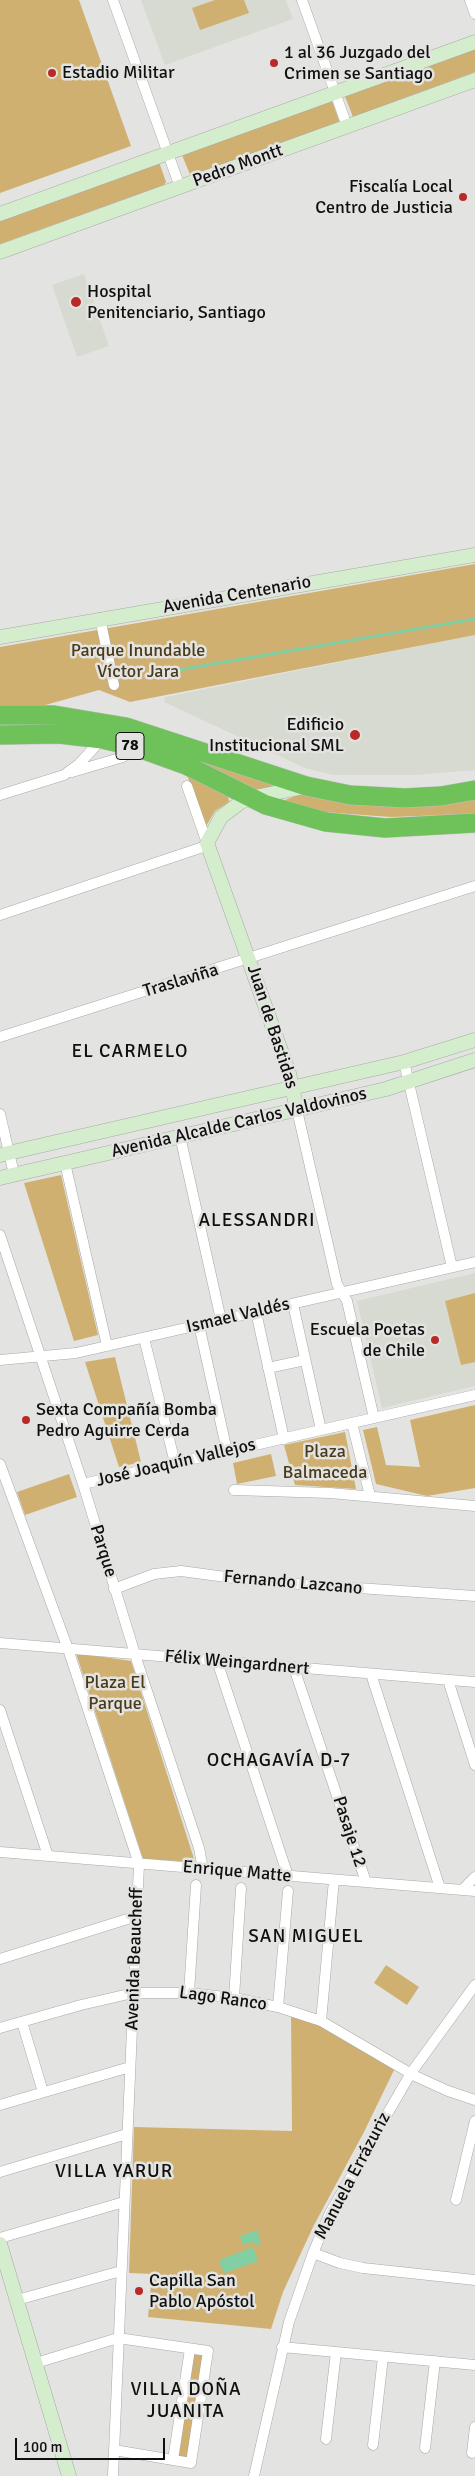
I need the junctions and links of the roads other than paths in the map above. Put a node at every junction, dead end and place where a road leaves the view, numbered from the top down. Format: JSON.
{"nodes":[{"id":1,"x":113,"y":0,"type":"edge"},
{"id":2,"x":302,"y":0,"type":"edge"},
{"id":3,"x":470,"y":0,"type":"edge"},
{"id":4,"x":475,"y":14,"type":"edge"},
{"id":5,"x":475,"y":42,"type":"edge"},
{"id":6,"x":475,"y":80,"type":"edge"},
{"id":7,"x":335,"y":92,"type":"junction"},
{"id":8,"x":347,"y":126,"type":"junction"},
{"id":9,"x":168,"y":153,"type":"junction"},
{"id":10,"x":180,"y":187,"type":"junction"},
{"id":11,"x":0,"y":214,"type":"edge"},
{"id":12,"x":0,"y":252,"type":"edge"},
{"id":13,"x":475,"y":555,"type":"edge"},
{"id":14,"x":100,"y":618,"type":"junction"},
{"id":15,"x":0,"y":636,"type":"edge"},
{"id":16,"x":114,"y":685,"type":"dead end"},
{"id":17,"x":0,"y":715,"type":"edge"},
{"id":18,"x":0,"y":735,"type":"edge"},
{"id":19,"x":102,"y":740,"type":"junction"},
{"id":20,"x":123,"y":757,"type":"dead end"},
{"id":21,"x":64,"y":775,"type":"junction"},
{"id":22,"x":187,"y":786,"type":"dead end"},
{"id":23,"x":306,"y":786,"type":"junction"},
{"id":24,"x":475,"y":790,"type":"edge"},
{"id":25,"x":0,"y":795,"type":"edge"},
{"id":26,"x":250,"y":798,"type":"junction"},
{"id":27,"x":475,"y":822,"type":"edge"},
{"id":28,"x":207,"y":843,"type":"junction"},
{"id":29,"x":475,"y":886,"type":"edge"},
{"id":30,"x":0,"y":914,"type":"edge"},
{"id":31,"x":249,"y":959,"type":"junction"},
{"id":32,"x":0,"y":1037,"type":"edge"},
{"id":33,"x":475,"y":1040,"type":"edge"},
{"id":34,"x":475,"y":1060,"type":"edge"},
{"id":35,"x":404,"y":1062,"type":"junction"},
{"id":36,"x":410,"y":1082,"type":"junction"},
{"id":37,"x":293,"y":1088,"type":"junction"},
{"id":38,"x":197,"y":1110,"type":"junction"},
{"id":39,"x":297,"y":1110,"type":"junction"},
{"id":40,"x":0,"y":1114,"type":"edge"},
{"id":41,"x":108,"y":1130,"type":"junction"},
{"id":42,"x":202,"y":1131,"type":"junction"},
{"id":43,"x":180,"y":1136,"type":"junction"},
{"id":44,"x":112,"y":1152,"type":"junction"},
{"id":45,"x":5,"y":1154,"type":"edge"},
{"id":46,"x":65,"y":1163,"type":"junction"},
{"id":47,"x":14,"y":1174,"type":"junction"},
{"id":48,"x":0,"y":1178,"type":"edge"},
{"id":49,"x":0,"y":1234,"type":"edge"},
{"id":50,"x":475,"y":1262,"type":"edge"},
{"id":51,"x":452,"y":1267,"type":"junction"},
{"id":52,"x":342,"y":1292,"type":"junction"},
{"id":53,"x":293,"y":1304,"type":"junction"},
{"id":54,"x":256,"y":1312,"type":"junction"},
{"id":55,"x":221,"y":1320,"type":"junction"},
{"id":56,"x":199,"y":1325,"type":"junction"},
{"id":57,"x":144,"y":1338,"type":"junction"},
{"id":58,"x":106,"y":1346,"type":"junction"},
{"id":59,"x":41,"y":1358,"type":"junction"},
{"id":60,"x":0,"y":1360,"type":"edge"},
{"id":61,"x":306,"y":1360,"type":"junction"},
{"id":62,"x":268,"y":1368,"type":"junction"},
{"id":63,"x":475,"y":1395,"type":"edge"},
{"id":64,"x":374,"y":1418,"type":"junction"},
{"id":65,"x":352,"y":1423,"type":"junction"},
{"id":66,"x":322,"y":1430,"type":"junction"},
{"id":67,"x":284,"y":1439,"type":"junction"},
{"id":68,"x":227,"y":1451,"type":"junction"},
{"id":69,"x":175,"y":1463,"type":"junction"},
{"id":70,"x":0,"y":1464,"type":"edge"},
{"id":71,"x":82,"y":1484,"type":"junction"},
{"id":72,"x":3,"y":1486,"type":"edge"},
{"id":73,"x":234,"y":1490,"type":"dead end"},
{"id":74,"x":370,"y":1496,"type":"junction"},
{"id":75,"x":475,"y":1506,"type":"edge"},
{"id":76,"x":254,"y":1570,"type":"dead end"},
{"id":77,"x":256,"y":1581,"type":"junction"},
{"id":78,"x":114,"y":1589,"type":"junction"},
{"id":79,"x":475,"y":1596,"type":"edge"},
{"id":80,"x":0,"y":1644,"type":"edge"},
{"id":81,"x":68,"y":1649,"type":"junction"},
{"id":82,"x":135,"y":1654,"type":"junction"},
{"id":83,"x":217,"y":1661,"type":"junction"},
{"id":84,"x":294,"y":1668,"type":"junction"},
{"id":85,"x":371,"y":1674,"type":"junction"},
{"id":86,"x":448,"y":1680,"type":"junction"},
{"id":87,"x":475,"y":1682,"type":"edge"},
{"id":88,"x":0,"y":1710,"type":"edge"},
{"id":89,"x":475,"y":1765,"type":"edge"},
{"id":90,"x":0,"y":1852,"type":"edge"},
{"id":91,"x":48,"y":1856,"type":"junction"},
{"id":92,"x":139,"y":1864,"type":"junction"},
{"id":93,"x":203,"y":1869,"type":"junction"},
{"id":94,"x":288,"y":1876,"type":"junction"},
{"id":95,"x":475,"y":1877,"type":"edge"},
{"id":96,"x":334,"y":1880,"type":"junction"},
{"id":97,"x":366,"y":1882,"type":"junction"},
{"id":98,"x":196,"y":1885,"type":"dead end"},
{"id":99,"x":241,"y":1888,"type":"dead end"},
{"id":100,"x":440,"y":1888,"type":"junction"},
{"id":101,"x":462,"y":1890,"type":"junction"},
{"id":102,"x":288,"y":1891,"type":"dead end"},
{"id":103,"x":475,"y":1891,"type":"edge"},
{"id":104,"x":137,"y":1916,"type":"junction"},
{"id":105,"x":0,"y":1959,"type":"edge"},
{"id":106,"x":475,"y":1984,"type":"edge"},
{"id":107,"x":133,"y":1993,"type":"junction"},
{"id":108,"x":189,"y":1993,"type":"junction"},
{"id":109,"x":234,"y":1998,"type":"junction"},
{"id":110,"x":278,"y":2007,"type":"junction"},
{"id":111,"x":22,"y":2022,"type":"junction"},
{"id":112,"x":321,"y":2022,"type":"junction"},
{"id":113,"x":0,"y":2028,"type":"edge"},
{"id":114,"x":130,"y":2066,"type":"junction"},
{"id":115,"x":411,"y":2073,"type":"junction"},
{"id":116,"x":43,"y":2092,"type":"junction"},
{"id":117,"x":475,"y":2100,"type":"edge"},
{"id":118,"x":0,"y":2105,"type":"edge"},
{"id":119,"x":475,"y":2122,"type":"edge"},
{"id":120,"x":127,"y":2134,"type":"junction"},
{"id":121,"x":0,"y":2172,"type":"edge"},
{"id":122,"x":456,"y":2200,"type":"dead end"},
{"id":123,"x":124,"y":2202,"type":"junction"},
{"id":124,"x":0,"y":2238,"type":"edge"},
{"id":125,"x":0,"y":2244,"type":"edge"},
{"id":126,"x":313,"y":2253,"type":"junction"},
{"id":127,"x":121,"y":2271,"type":"junction"},
{"id":128,"x":4,"y":2275,"type":"edge"},
{"id":129,"x":475,"y":2280,"type":"edge"},
{"id":130,"x":17,"y":2300,"type":"junction"},
{"id":131,"x":118,"y":2338,"type":"junction"},
{"id":132,"x":282,"y":2347,"type":"junction"},
{"id":133,"x":190,"y":2349,"type":"junction"},
{"id":134,"x":336,"y":2352,"type":"junction"},
{"id":135,"x":383,"y":2357,"type":"junction"},
{"id":136,"x":434,"y":2361,"type":"junction"},
{"id":137,"x":36,"y":2364,"type":"junction"},
{"id":138,"x":475,"y":2365,"type":"edge"},
{"id":139,"x":475,"y":2427,"type":"edge"},
{"id":140,"x":326,"y":2439,"type":"dead end"},
{"id":141,"x":373,"y":2445,"type":"dead end"},
{"id":142,"x":425,"y":2448,"type":"dead end"},
{"id":143,"x":114,"y":2450,"type":"junction"},
{"id":144,"x":472,"y":2453,"type":"dead end"},
{"id":145,"x":173,"y":2460,"type":"junction"},
{"id":146,"x":69,"y":2476,"type":"edge"},
{"id":147,"x":113,"y":2476,"type":"edge"},
{"id":148,"x":254,"y":2476,"type":"edge"}],
"edges":[{"from":1,"to":9,"type":"street"},
{"from":2,"to":7,"type":"street"},
{"from":3,"to":4,"type":"street"},
{"from":5,"to":7,"type":"street","name":"Pedro Montt"},
{"from":6,"to":8,"type":"street","name":"Pedro Montt"},
{"from":7,"to":8,"type":"street"},
{"from":7,"to":9,"type":"street","name":"Pedro Montt"},
{"from":8,"to":10,"type":"street","name":"Pedro Montt"},
{"from":9,"to":10,"type":"street"},
{"from":9,"to":11,"type":"street","name":"Pedro Montt"},
{"from":10,"to":12,"type":"street","name":"Pedro Montt"},
{"from":13,"to":14,"type":"street","name":"Avenida Centenario"},
{"from":14,"to":15,"type":"street","name":"Avenida Centenario"},
{"from":14,"to":16,"type":"street"},
{"from":17,"to":23,"type":"highway","number":"78"},
{"from":18,"to":19,"type":"highway","number":"78"},
{"from":19,"to":21,"type":"street"},
{"from":19,"to":26,"type":"highway","number":"78"},
{"from":20,"to":21,"type":"street"},
{"from":21,"to":25,"type":"street"},
{"from":22,"to":28,"type":"street","name":"Juan de Bastidas"},
{"from":23,"to":24,"type":"highway","number":"78"},
{"from":23,"to":26,"type":"street"},
{"from":26,"to":27,"type":"highway","number":"78"},
{"from":26,"to":28,"type":"street"},
{"from":28,"to":30,"type":"street"},
{"from":28,"to":31,"type":"street","name":"Juan de Bastidas"},
{"from":29,"to":31,"type":"street","name":"Traslaviña"},
{"from":31,"to":32,"type":"street","name":"Traslaviña"},
{"from":31,"to":37,"type":"street","name":"Juan de Bastidas"},
{"from":33,"to":35,"type":"street","name":"Avenida Alcalde Carlos Valdovinos"},
{"from":34,"to":36,"type":"street","name":"Avenida Alcalde Carlos Valdovinos"},
{"from":35,"to":36,"type":"street"},
{"from":35,"to":37,"type":"street","name":"Avenida Alcalde Carlos Valdovinos"},
{"from":36,"to":39,"type":"street","name":"Avenida Alcalde Carlos Valdovinos"},
{"from":36,"to":51,"type":"street"},
{"from":37,"to":38,"type":"street","name":"Avenida Alcalde Carlos Valdovinos"},
{"from":37,"to":39,"type":"street","name":"Juan de Bastidas"},
{"from":38,"to":41,"type":"street","name":"Avenida Alcalde Carlos Valdovinos"},
{"from":38,"to":42,"type":"street"},
{"from":39,"to":42,"type":"street","name":"Avenida Alcalde Carlos Valdovinos"},
{"from":39,"to":52,"type":"street","name":"Juan de Bastidas"},
{"from":40,"to":45,"type":"street"},
{"from":41,"to":44,"type":"street"},
{"from":41,"to":45,"type":"street","name":"Avenida Alcalde Carlos Valdovinos"},
{"from":42,"to":43,"type":"street","name":"Avenida Alcalde Carlos Valdovinos"},
{"from":43,"to":44,"type":"street","name":"Avenida Alcalde Carlos Valdovinos"},
{"from":43,"to":55,"type":"street"},
{"from":44,"to":46,"type":"street","name":"Avenida Alcalde Carlos Valdovinos"},
{"from":45,"to":47,"type":"street"},
{"from":46,"to":47,"type":"street","name":"Avenida Alcalde Carlos Valdovinos"},
{"from":46,"to":58,"type":"street"},
{"from":47,"to":48,"type":"street","name":"Avenida Alcalde Carlos Valdovinos"},
{"from":49,"to":59,"type":"street","name":"Parque"},
{"from":50,"to":51,"type":"street","name":"Ismael Valdés"},
{"from":51,"to":52,"type":"street","name":"Ismael Valdés"},
{"from":52,"to":53,"type":"street","name":"Ismael Valdés"},
{"from":52,"to":64,"type":"street","name":"Juan de Bastidas"},
{"from":53,"to":54,"type":"street","name":"Ismael Valdés"},
{"from":53,"to":61,"type":"street"},
{"from":54,"to":55,"type":"street","name":"Ismael Valdés"},
{"from":54,"to":62,"type":"street"},
{"from":55,"to":56,"type":"street","name":"Ismael Valdés"},
{"from":56,"to":57,"type":"street","name":"Ismael Valdés"},
{"from":56,"to":68,"type":"street"},
{"from":57,"to":58,"type":"street","name":"Ismael Valdés"},
{"from":57,"to":69,"type":"street"},
{"from":58,"to":59,"type":"street","name":"Ismael Valdés"},
{"from":59,"to":60,"type":"street","name":"Ismael Valdés"},
{"from":59,"to":71,"type":"street","name":"Parque"},
{"from":61,"to":62,"type":"street"},
{"from":61,"to":66,"type":"street"},
{"from":62,"to":67,"type":"street"},
{"from":63,"to":64,"type":"street","name":"José Joaquín Vallejos"},
{"from":64,"to":65,"type":"street","name":"José Joaquín Vallejos"},
{"from":65,"to":66,"type":"street","name":"José Joaquín Vallejos"},
{"from":65,"to":74,"type":"street"},
{"from":66,"to":67,"type":"street","name":"José Joaquín Vallejos"},
{"from":67,"to":68,"type":"street","name":"José Joaquín Vallejos"},
{"from":68,"to":69,"type":"street","name":"José Joaquín Vallejos"},
{"from":69,"to":71,"type":"street","name":"José Joaquín Vallejos"},
{"from":70,"to":72,"type":"street","name":"Avenida Beaucheff"},
{"from":71,"to":78,"type":"street","name":"Parque"},
{"from":72,"to":81,"type":"street","name":"Avenida Beaucheff"},
{"from":73,"to":74,"type":"street"},
{"from":74,"to":75,"type":"street"},
{"from":76,"to":77,"type":"street"},
{"from":77,"to":78,"type":"street","name":"Fernando Lazcano"},
{"from":77,"to":79,"type":"street","name":"Fernando Lazcano"},
{"from":78,"to":82,"type":"street","name":"Parque"},
{"from":80,"to":81,"type":"street","name":"Félix Weingardnert"},
{"from":81,"to":82,"type":"street","name":"Félix Weingardnert"},
{"from":81,"to":92,"type":"street","name":"Avenida Beaucheff"},
{"from":82,"to":83,"type":"street","name":"Félix Weingardnert"},
{"from":82,"to":93,"type":"street","name":"Parque"},
{"from":83,"to":84,"type":"street","name":"Félix Weingardnert"},
{"from":83,"to":94,"type":"street"},
{"from":84,"to":85,"type":"street","name":"Félix Weingardnert"},
{"from":84,"to":97,"type":"street","name":"Pasaje 12"},
{"from":85,"to":86,"type":"street","name":"Félix Weingardnert"},
{"from":85,"to":100,"type":"street"},
{"from":86,"to":87,"type":"street","name":"Félix Weingardnert"},
{"from":86,"to":89,"type":"street"},
{"from":88,"to":91,"type":"street"},
{"from":90,"to":91,"type":"street","name":"Enrique Matte"},
{"from":91,"to":92,"type":"street","name":"Enrique Matte"},
{"from":92,"to":93,"type":"street","name":"Enrique Matte"},
{"from":92,"to":104,"type":"street","name":"Avenida Beaucheff"},
{"from":93,"to":94,"type":"street","name":"Enrique Matte"},
{"from":94,"to":96,"type":"street","name":"Enrique Matte"},
{"from":95,"to":101,"type":"street"},
{"from":96,"to":97,"type":"street","name":"Enrique Matte"},
{"from":96,"to":112,"type":"street"},
{"from":97,"to":100,"type":"street","name":"Enrique Matte"},
{"from":98,"to":108,"type":"street"},
{"from":99,"to":109,"type":"street"},
{"from":100,"to":101,"type":"street","name":"Enrique Matte"},
{"from":101,"to":103,"type":"street","name":"Enrique Matte"},
{"from":102,"to":110,"type":"street"},
{"from":104,"to":105,"type":"street"},
{"from":104,"to":107,"type":"street","name":"Avenida Beaucheff"},
{"from":106,"to":115,"type":"street","name":"Manuela Errázuriz"},
{"from":107,"to":108,"type":"street","name":"Lago Ranco"},
{"from":107,"to":111,"type":"street","name":"Lago Ranco"},
{"from":107,"to":114,"type":"street","name":"Avenida Beaucheff"},
{"from":108,"to":109,"type":"street","name":"Lago Ranco"},
{"from":109,"to":110,"type":"street","name":"Lago Ranco"},
{"from":110,"to":112,"type":"street","name":"Lago Ranco"},
{"from":111,"to":113,"type":"street","name":"Lago Ranco"},
{"from":111,"to":116,"type":"street"},
{"from":112,"to":115,"type":"street","name":"Lago Ranco"},
{"from":114,"to":116,"type":"street"},
{"from":114,"to":120,"type":"street","name":"Avenida Beaucheff"},
{"from":115,"to":117,"type":"street","name":"Lago Ranco"},
{"from":115,"to":126,"type":"street","name":"Manuela Errázuriz"},
{"from":116,"to":118,"type":"street"},
{"from":119,"to":122,"type":"street"},
{"from":120,"to":121,"type":"street"},
{"from":120,"to":123,"type":"street","name":"Avenida Beaucheff"},
{"from":123,"to":124,"type":"street"},
{"from":123,"to":127,"type":"street","name":"Avenida Beaucheff"},
{"from":125,"to":128,"type":"street"},
{"from":126,"to":129,"type":"street"},
{"from":126,"to":132,"type":"street","name":"Manuela Errázuriz"},
{"from":127,"to":130,"type":"street"},
{"from":127,"to":131,"type":"street","name":"Avenida Beaucheff"},
{"from":128,"to":130,"type":"street"},
{"from":130,"to":137,"type":"street"},
{"from":131,"to":133,"type":"street"},
{"from":131,"to":137,"type":"street"},
{"from":131,"to":143,"type":"street","name":"Avenida Beaucheff"},
{"from":132,"to":134,"type":"street"},
{"from":132,"to":148,"type":"street","name":"Manuela Errázuriz"},
{"from":133,"to":145,"type":"street"},
{"from":133,"to":145,"type":"street"},
{"from":134,"to":135,"type":"street"},
{"from":134,"to":140,"type":"street"},
{"from":135,"to":136,"type":"street"},
{"from":135,"to":141,"type":"street"},
{"from":136,"to":138,"type":"street"},
{"from":136,"to":142,"type":"street"},
{"from":137,"to":146,"type":"street"},
{"from":139,"to":144,"type":"street"},
{"from":143,"to":145,"type":"street"},
{"from":143,"to":147,"type":"street","name":"Avenida Beaucheff"}]}
